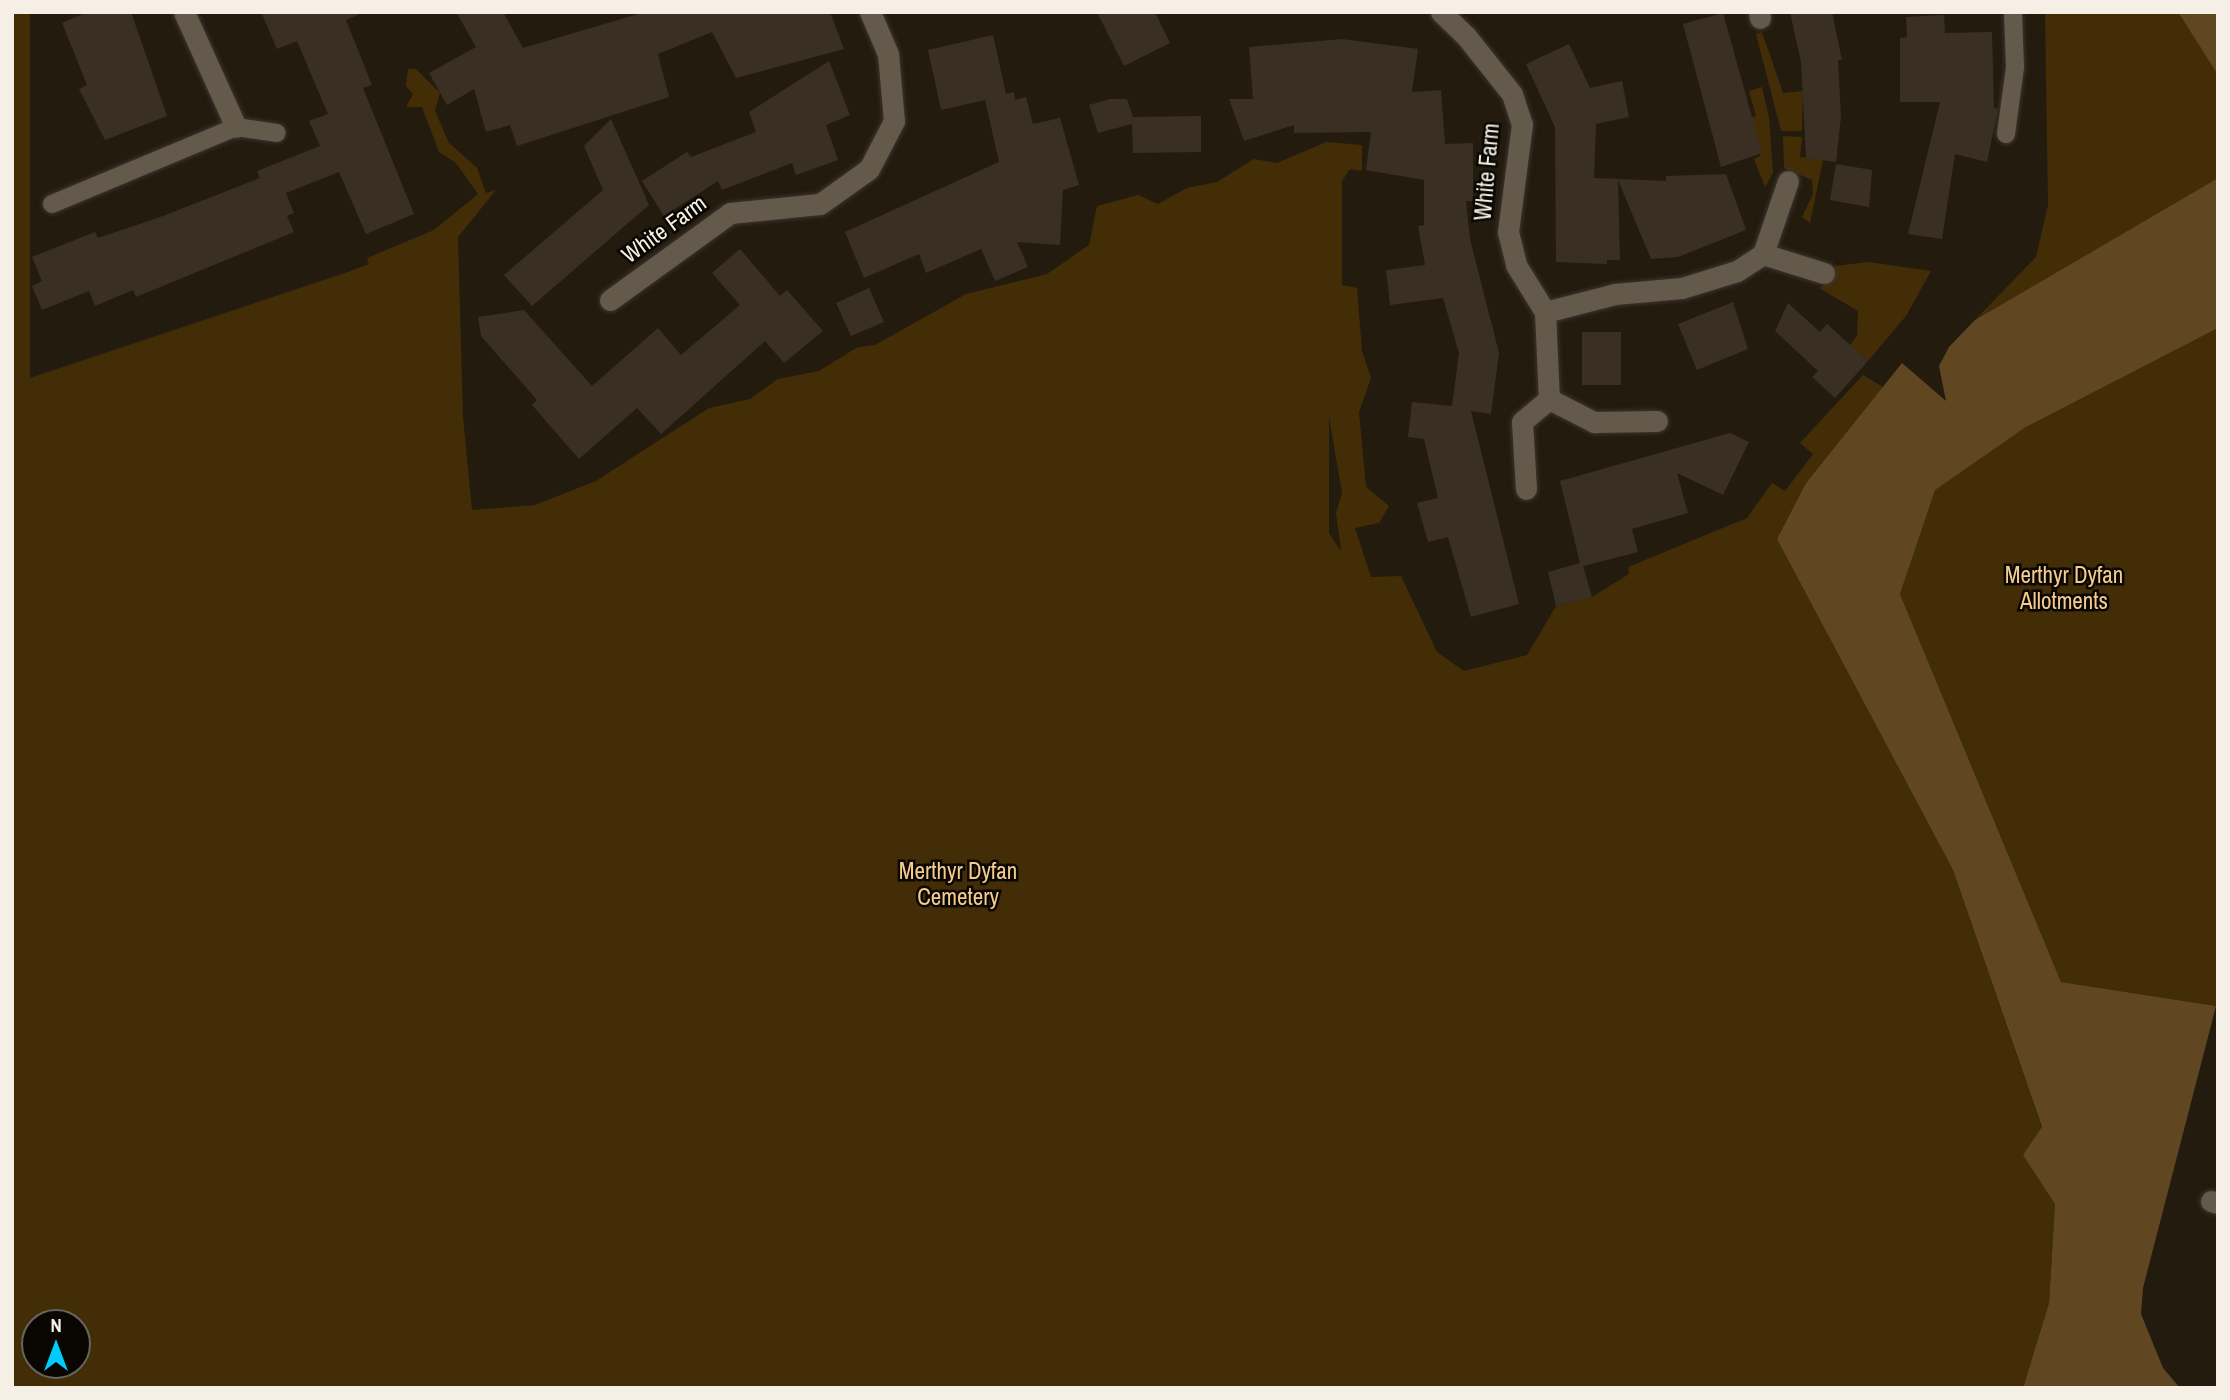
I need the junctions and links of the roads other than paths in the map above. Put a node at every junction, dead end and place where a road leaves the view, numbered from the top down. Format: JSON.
{"nodes":[{"id":1,"x":184,"y":12,"type":"edge"},
{"id":2,"x":870,"y":12,"type":"edge"},
{"id":3,"x":1441,"y":12,"type":"edge"},
{"id":4,"x":2013,"y":12,"type":"edge"},
{"id":5,"x":236,"y":127,"type":"junction"},
{"id":6,"x":277,"y":133,"type":"dead end"},
{"id":7,"x":2006,"y":134,"type":"dead end"},
{"id":8,"x":1788,"y":181,"type":"dead end"},
{"id":9,"x":52,"y":204,"type":"dead end"},
{"id":10,"x":1763,"y":254,"type":"junction"},
{"id":11,"x":1824,"y":272,"type":"dead end"},
{"id":12,"x":610,"y":300,"type":"dead end"},
{"id":13,"x":1545,"y":312,"type":"junction"},
{"id":14,"x":1549,"y":399,"type":"junction"},
{"id":15,"x":1657,"y":421,"type":"dead end"},
{"id":16,"x":1526,"y":489,"type":"dead end"}],
"edges":[{"from":1,"to":5,"type":"street"},
{"from":2,"to":12,"type":"street","name":"White Farm"},
{"from":3,"to":13,"type":"street","name":"White Farm"},
{"from":4,"to":7,"type":"lane"},
{"from":5,"to":6,"type":"lane"},
{"from":5,"to":9,"type":"lane"},
{"from":8,"to":10,"type":"street"},
{"from":10,"to":11,"type":"street"},
{"from":10,"to":13,"type":"street"},
{"from":13,"to":14,"type":"street","name":"White Farm"},
{"from":14,"to":15,"type":"street"},
{"from":14,"to":16,"type":"street"}]}
